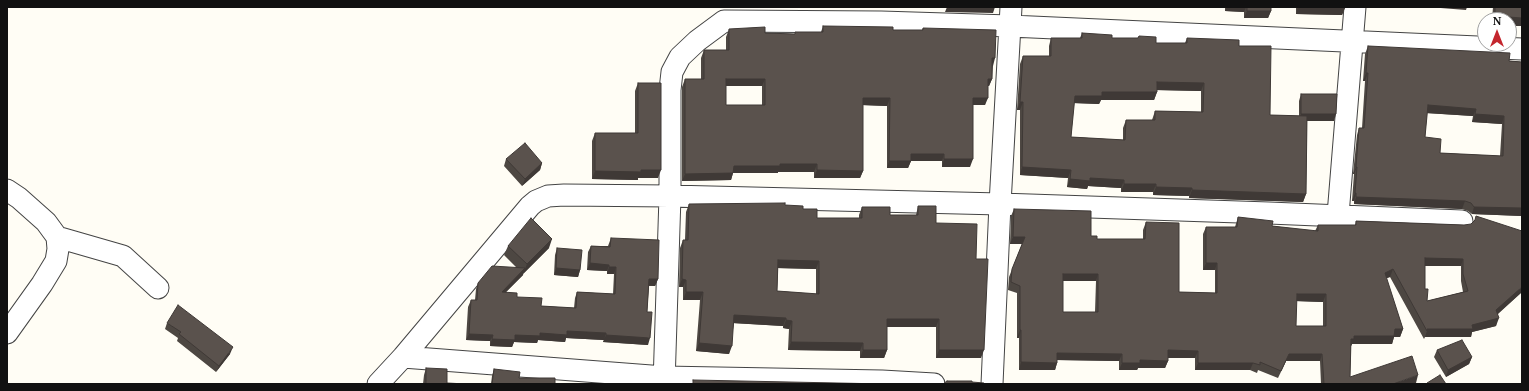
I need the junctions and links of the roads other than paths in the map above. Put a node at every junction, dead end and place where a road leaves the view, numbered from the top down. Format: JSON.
{"nodes":[{"id":1,"x":1355,"y":7,"type":"edge"},
{"id":2,"x":731,"y":14,"type":"edge"},
{"id":3,"x":1011,"y":17,"type":"edge"},
{"id":4,"x":1352,"y":41,"type":"junction"},
{"id":5,"x":1522,"y":49,"type":"edge"},
{"id":6,"x":7,"y":190,"type":"edge"},
{"id":7,"x":670,"y":196,"type":"junction"},
{"id":8,"x":1000,"y":204,"type":"junction"},
{"id":9,"x":1338,"y":215,"type":"junction"},
{"id":10,"x":1462,"y":221,"type":"dead end"},
{"id":11,"x":57,"y":237,"type":"junction"},
{"id":12,"x":158,"y":288,"type":"dead end"},
{"id":13,"x":7,"y":333,"type":"edge"},
{"id":14,"x":403,"y":357,"type":"junction"},
{"id":15,"x":664,"y":380,"type":"edge"},
{"id":16,"x":378,"y":384,"type":"edge"},
{"id":17,"x":934,"y":384,"type":"edge"},
{"id":18,"x":992,"y":384,"type":"edge"}],
"edges":[{"from":1,"to":4,"type":"street"},
{"from":2,"to":3,"type":"street"},
{"from":2,"to":7,"type":"street"},
{"from":3,"to":4,"type":"street"},
{"from":3,"to":8,"type":"street"},
{"from":4,"to":5,"type":"street"},
{"from":4,"to":9,"type":"street"},
{"from":6,"to":11,"type":"street"},
{"from":7,"to":8,"type":"street"},
{"from":7,"to":14,"type":"street"},
{"from":7,"to":15,"type":"street"},
{"from":8,"to":9,"type":"street"},
{"from":8,"to":18,"type":"street"},
{"from":9,"to":10,"type":"street"},
{"from":11,"to":12,"type":"street"},
{"from":11,"to":13,"type":"street"},
{"from":14,"to":15,"type":"street"},
{"from":14,"to":16,"type":"street"},
{"from":15,"to":17,"type":"street"}]}
